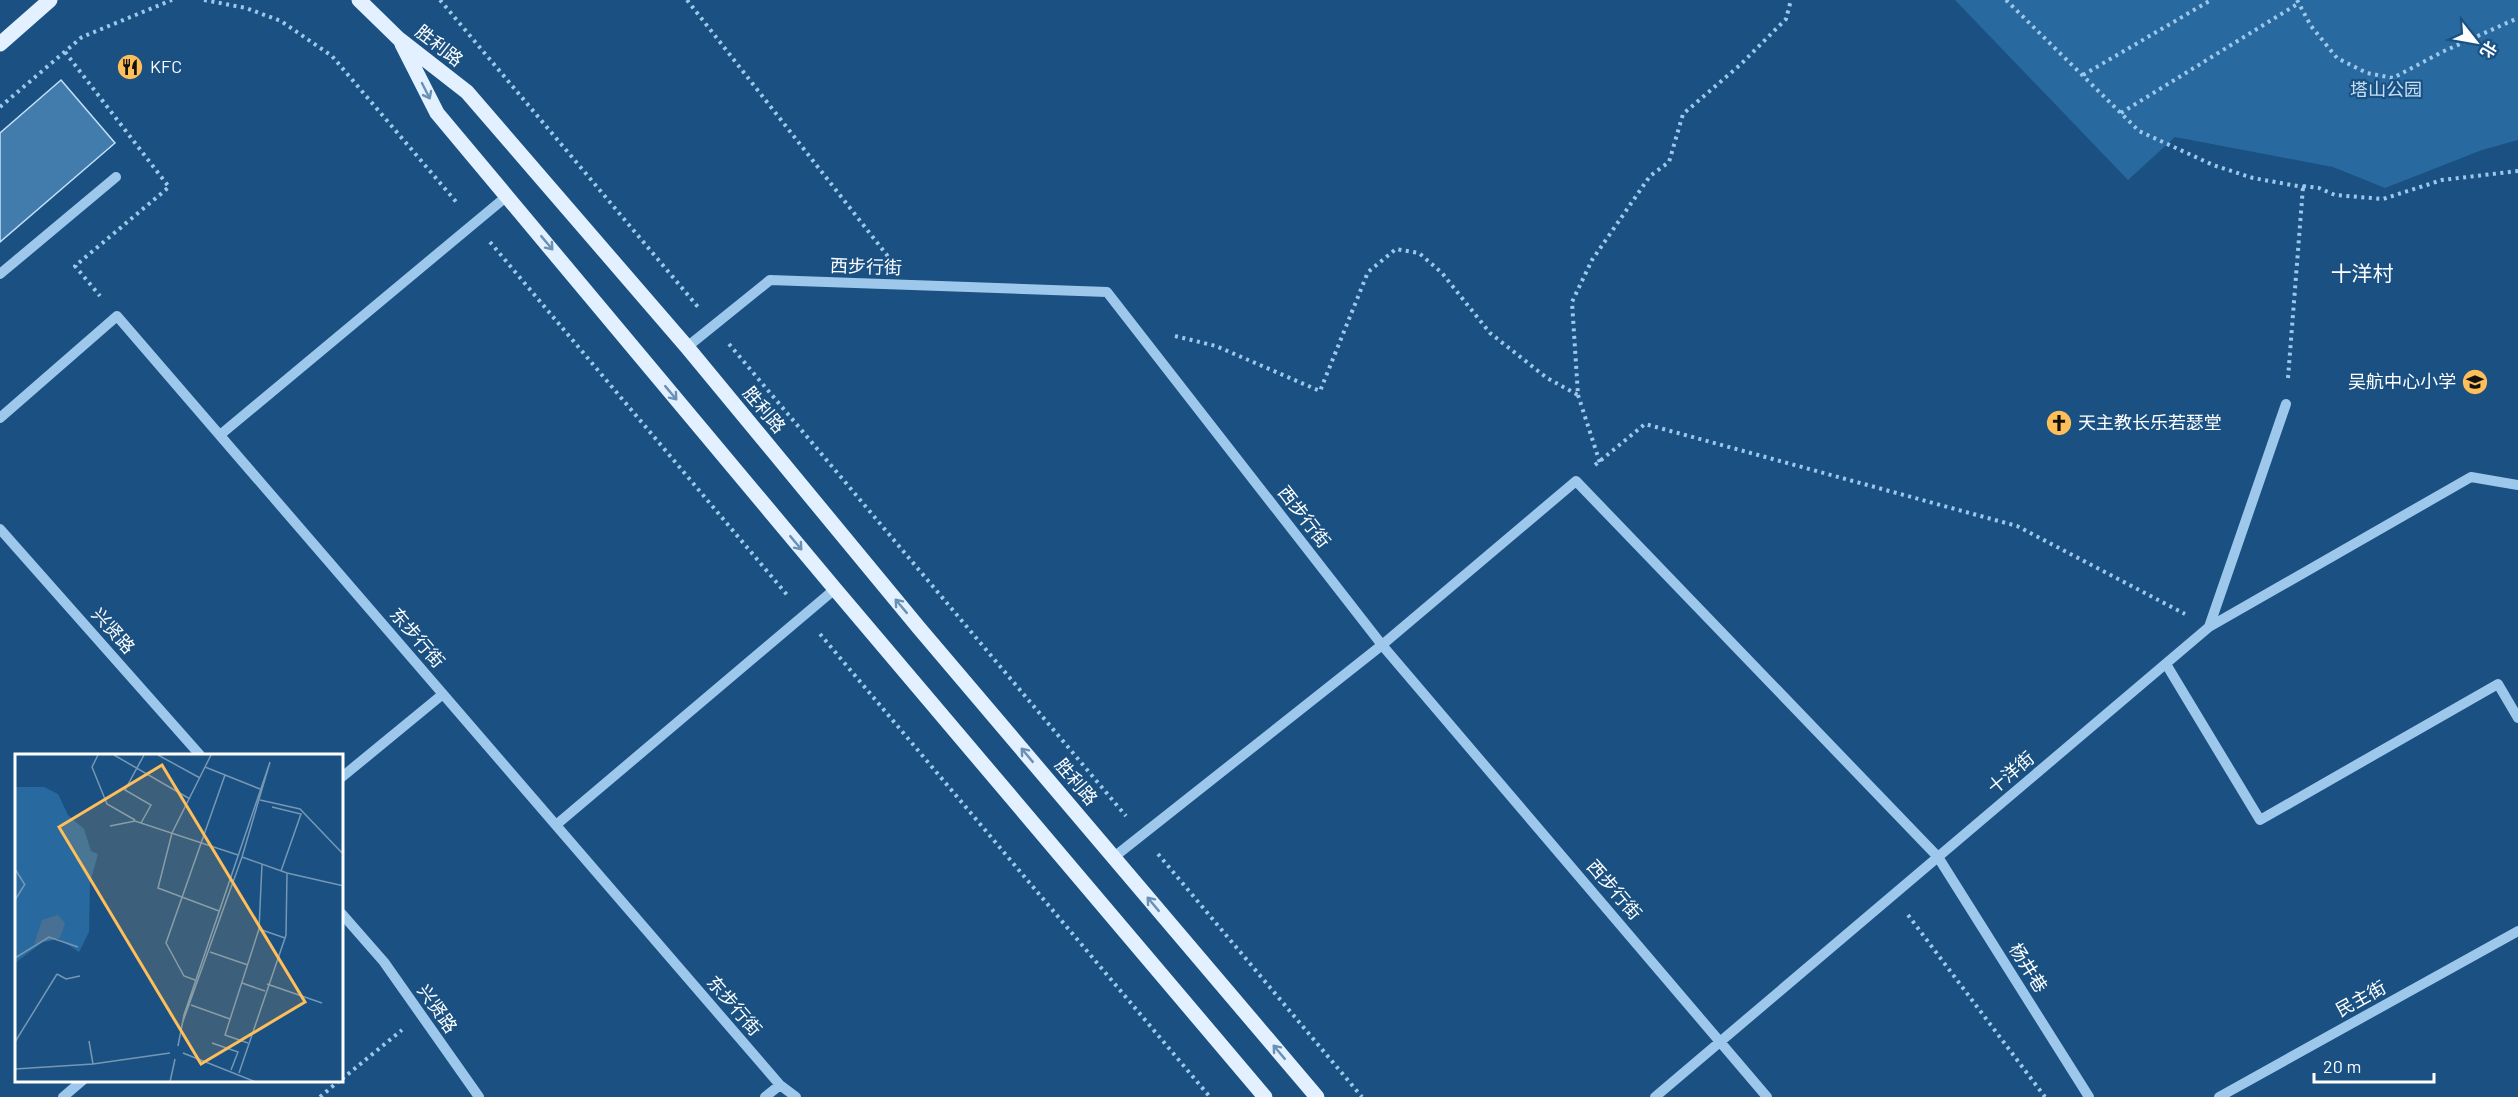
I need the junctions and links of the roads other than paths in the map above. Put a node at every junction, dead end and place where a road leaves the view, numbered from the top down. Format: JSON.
{"nodes":[{"id":1,"x":50,"y":0,"type":"edge"},
{"id":2,"x":359,"y":0,"type":"edge"},
{"id":3,"x":399,"y":39,"type":"junction"},
{"id":4,"x":0,"y":44,"type":"edge"},
{"id":5,"x":116,"y":177,"type":"dead end"},
{"id":6,"x":507,"y":196,"type":"junction"},
{"id":7,"x":0,"y":274,"type":"edge"},
{"id":8,"x":687,"y":347,"type":"junction"},
{"id":9,"x":2286,"y":404,"type":"road end"},
{"id":10,"x":0,"y":418,"type":"edge"},
{"id":11,"x":220,"y":435,"type":"junction"},
{"id":12,"x":2518,"y":485,"type":"edge"},
{"id":13,"x":0,"y":529,"type":"edge"},
{"id":14,"x":834,"y":589,"type":"junction"},
{"id":15,"x":2209,"y":627,"type":"junction"},
{"id":16,"x":1382,"y":645,"type":"junction"},
{"id":17,"x":2166,"y":664,"type":"junction"},
{"id":18,"x":443,"y":694,"type":"junction"},
{"id":19,"x":2518,"y":718,"type":"edge"},
{"id":20,"x":199,"y":754,"type":"edge"},
{"id":21,"x":344,"y":775,"type":"edge"},
{"id":22,"x":556,"y":825,"type":"junction"},
{"id":23,"x":1114,"y":857,"type":"junction"},
{"id":24,"x":1938,"y":857,"type":"junction"},
{"id":25,"x":344,"y":916,"type":"edge"},
{"id":26,"x":2518,"y":930,"type":"edge"},
{"id":27,"x":1721,"y":1041,"type":"junction"},
{"id":28,"x":81,"y":1082,"type":"edge"},
{"id":29,"x":780,"y":1085,"type":"junction"},
{"id":30,"x":63,"y":1097,"type":"edge"},
{"id":31,"x":479,"y":1097,"type":"edge"},
{"id":32,"x":765,"y":1097,"type":"edge"},
{"id":33,"x":796,"y":1097,"type":"edge"},
{"id":34,"x":1265,"y":1097,"type":"edge"},
{"id":35,"x":1317,"y":1097,"type":"edge"},
{"id":36,"x":1655,"y":1097,"type":"edge"},
{"id":37,"x":1767,"y":1097,"type":"edge"},
{"id":38,"x":2089,"y":1097,"type":"edge"},
{"id":39,"x":2219,"y":1097,"type":"edge"}],
"edges":[{"from":1,"to":4,"type":"main road"},
{"from":2,"to":3,"type":"main road"},
{"from":3,"to":6,"type":"main road","name":"胜利路","one_way":true},
{"from":3,"to":8,"type":"main road","name":"胜利路"},
{"from":5,"to":7,"type":"street"},
{"from":6,"to":11,"type":"street"},
{"from":6,"to":14,"type":"main road","name":"胜利路","one_way":true},
{"from":8,"to":16,"type":"street","name":"西步行街"},
{"from":23,"to":8,"type":"main road","name":"胜利路","one_way":true},
{"from":9,"to":15,"type":"street"},
{"from":10,"to":11,"type":"street","name":"东步行街"},
{"from":11,"to":18,"type":"street","name":"东步行街"},
{"from":12,"to":15,"type":"street","name":"十洋街"},
{"from":13,"to":20,"type":"street","name":"兴贤路"},
{"from":14,"to":22,"type":"street"},
{"from":14,"to":34,"type":"main road","name":"胜利路"},
{"from":15,"to":17,"type":"street","name":"十洋街"},
{"from":16,"to":23,"type":"street"},
{"from":16,"to":24,"type":"street","name":"杨井巷"},
{"from":16,"to":27,"type":"street","name":"西步行街"},
{"from":17,"to":19,"type":"street"},
{"from":17,"to":24,"type":"street","name":"十洋街"},
{"from":18,"to":21,"type":"street"},
{"from":18,"to":22,"type":"street","name":"东步行街"},
{"from":22,"to":29,"type":"street","name":"东步行街"},
{"from":35,"to":23,"type":"main road","name":"胜利路","one_way":true},
{"from":24,"to":27,"type":"street","name":"十洋街"},
{"from":24,"to":38,"type":"street","name":"杨井巷"},
{"from":25,"to":31,"type":"street","name":"兴贤路"},
{"from":26,"to":39,"type":"street","name":"民主街"},
{"from":27,"to":36,"type":"street","name":"十洋街"},
{"from":27,"to":37,"type":"street","name":"西步行街"},
{"from":28,"to":30,"type":"street"},
{"from":29,"to":32,"type":"street"},
{"from":29,"to":33,"type":"street","name":"东步行街"}]}
